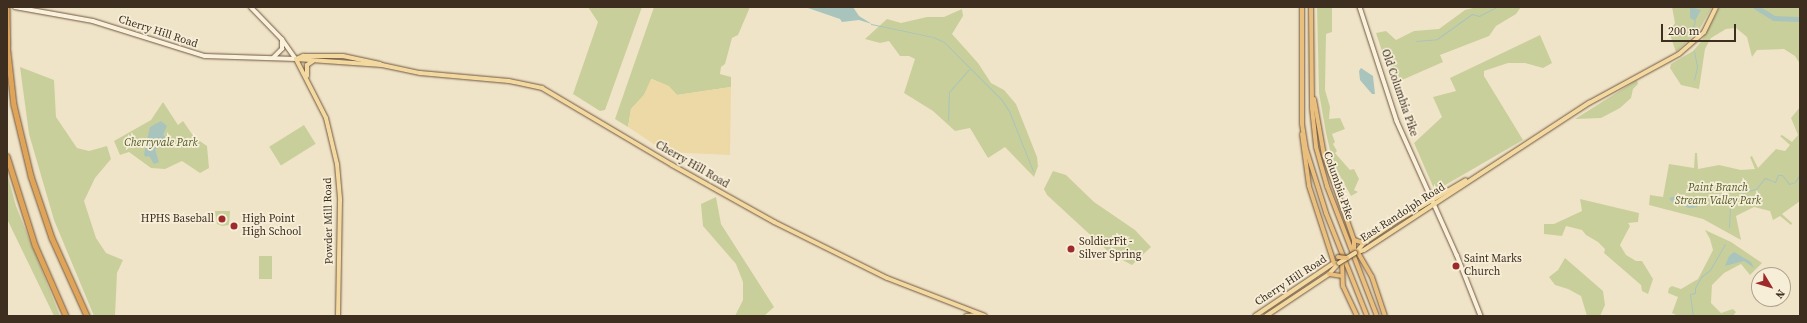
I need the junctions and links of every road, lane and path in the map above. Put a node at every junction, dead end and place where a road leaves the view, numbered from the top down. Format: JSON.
{"nodes":[{"id":1,"x":7,"y":7,"type":"edge"},
{"id":2,"x":16,"y":7,"type":"edge"},
{"id":3,"x":251,"y":7,"type":"edge"},
{"id":4,"x":1302,"y":7,"type":"edge"},
{"id":5,"x":1311,"y":7,"type":"edge"},
{"id":6,"x":1360,"y":7,"type":"edge"},
{"id":7,"x":1716,"y":7,"type":"edge"},
{"id":8,"x":282,"y":39,"type":"junction"},
{"id":9,"x":7,"y":44,"type":"edge"},
{"id":10,"x":271,"y":59,"type":"junction"},
{"id":11,"x":296,"y":59,"type":"junction"},
{"id":12,"x":314,"y":60,"type":"junction"},
{"id":13,"x":382,"y":65,"type":"junction"},
{"id":14,"x":10,"y":76,"type":"junction"},
{"id":15,"x":307,"y":78,"type":"junction"},
{"id":16,"x":1311,"y":83,"type":"junction"},
{"id":17,"x":1302,"y":124,"type":"junction"},
{"id":18,"x":7,"y":156,"type":"edge"},
{"id":19,"x":1481,"y":173,"type":"junction"},
{"id":20,"x":1432,"y":198,"type":"junction"},
{"id":21,"x":1434,"y":203,"type":"junction"},
{"id":22,"x":1354,"y":240,"type":"junction"},
{"id":23,"x":1364,"y":242,"type":"junction"},
{"id":24,"x":1332,"y":252,"type":"junction"},
{"id":25,"x":1355,"y":252,"type":"junction"},
{"id":26,"x":1347,"y":258,"type":"junction"},
{"id":27,"x":1338,"y":263,"type":"junction"},
{"id":28,"x":1329,"y":274,"type":"junction"},
{"id":29,"x":1341,"y":276,"type":"junction"},
{"id":30,"x":980,"y":314,"type":"junction"},
{"id":31,"x":66,"y":316,"type":"edge"},
{"id":32,"x":87,"y":316,"type":"edge"},
{"id":33,"x":338,"y":316,"type":"edge"},
{"id":34,"x":966,"y":316,"type":"edge"},
{"id":35,"x":985,"y":316,"type":"edge"},
{"id":36,"x":1255,"y":316,"type":"edge"},
{"id":37,"x":1266,"y":316,"type":"edge"},
{"id":38,"x":1357,"y":316,"type":"edge"},
{"id":39,"x":1367,"y":316,"type":"edge"},
{"id":40,"x":1377,"y":316,"type":"edge"},
{"id":41,"x":1385,"y":316,"type":"edge"},
{"id":42,"x":1481,"y":316,"type":"edge"}],
"edges":[{"from":1,"to":14,"type":"highway"},
{"from":2,"to":10,"type":"main road","name":"Cherry Hill Road"},
{"from":3,"to":8,"type":"main road","name":"Powder Mill Road"},
{"from":4,"to":17,"type":"highway","name":"Columbia Pike"},
{"from":5,"to":16,"type":"highway","name":"Columbia Pike"},
{"from":6,"to":20,"type":"main road","name":"Old Columbia Pike"},
{"from":7,"to":19,"type":"main road","name":"East Randolph Road"},
{"from":8,"to":10,"type":"main road"},
{"from":8,"to":11,"type":"main road","name":"Powder Mill Road"},
{"from":9,"to":14,"type":"highway"},
{"from":10,"to":11,"type":"main road","name":"Cherry Hill Road"},
{"from":11,"to":12,"type":"main road","name":"Cherry Hill Road"},
{"from":11,"to":13,"type":"main road","name":"Cherry Hill Road"},
{"from":11,"to":15,"type":"main road","name":"Powder Mill Road"},
{"from":12,"to":13,"type":"main road","name":"Cherry Hill Road"},
{"from":12,"to":15,"type":"main road"},
{"from":13,"to":30,"type":"main road","name":"Cherry Hill Road"},
{"from":14,"to":32,"type":"highway"},
{"from":15,"to":33,"type":"main road","name":"Powder Mill Road"},
{"from":16,"to":22,"type":"highway"},
{"from":16,"to":40,"type":"highway","name":"Columbia Pike"},
{"from":17,"to":24,"type":"highway"},
{"from":17,"to":39,"type":"highway","name":"Columbia Pike"},
{"from":18,"to":31,"type":"highway"},
{"from":19,"to":20,"type":"main road","name":"East Randolph Road"},
{"from":19,"to":21,"type":"main road","name":"East Randolph Road"},
{"from":20,"to":21,"type":"main road","name":"Old Columbia Pike"},
{"from":20,"to":23,"type":"main road","name":"East Randolph Road"},
{"from":21,"to":25,"type":"main road","name":"East Randolph Road"},
{"from":21,"to":42,"type":"main road","name":"Old Columbia Pike"},
{"from":22,"to":23,"type":"highway"},
{"from":22,"to":25,"type":"highway"},
{"from":23,"to":25,"type":"main road","name":"East Randolph Road"},
{"from":24,"to":26,"type":"highway","bridge":true},
{"from":24,"to":27,"type":"highway"},
{"from":25,"to":26,"type":"main road","name":"Cherry Hill Road","bridge":true},
{"from":25,"to":41,"type":"highway"},
{"from":26,"to":27,"type":"main road","name":"Cherry Hill Road","bridge":true},
{"from":27,"to":28,"type":"main road","name":"Cherry Hill Road"},
{"from":27,"to":29,"type":"highway","bridge":true},
{"from":27,"to":36,"type":"main road","name":"Cherry Hill Road"},
{"from":28,"to":29,"type":"highway"},
{"from":28,"to":37,"type":"main road","name":"Cherry Hill Road"},
{"from":29,"to":38,"type":"highway"},
{"from":30,"to":34,"type":"main road"},
{"from":30,"to":35,"type":"main road","name":"Cherry Hill Road"}]}
